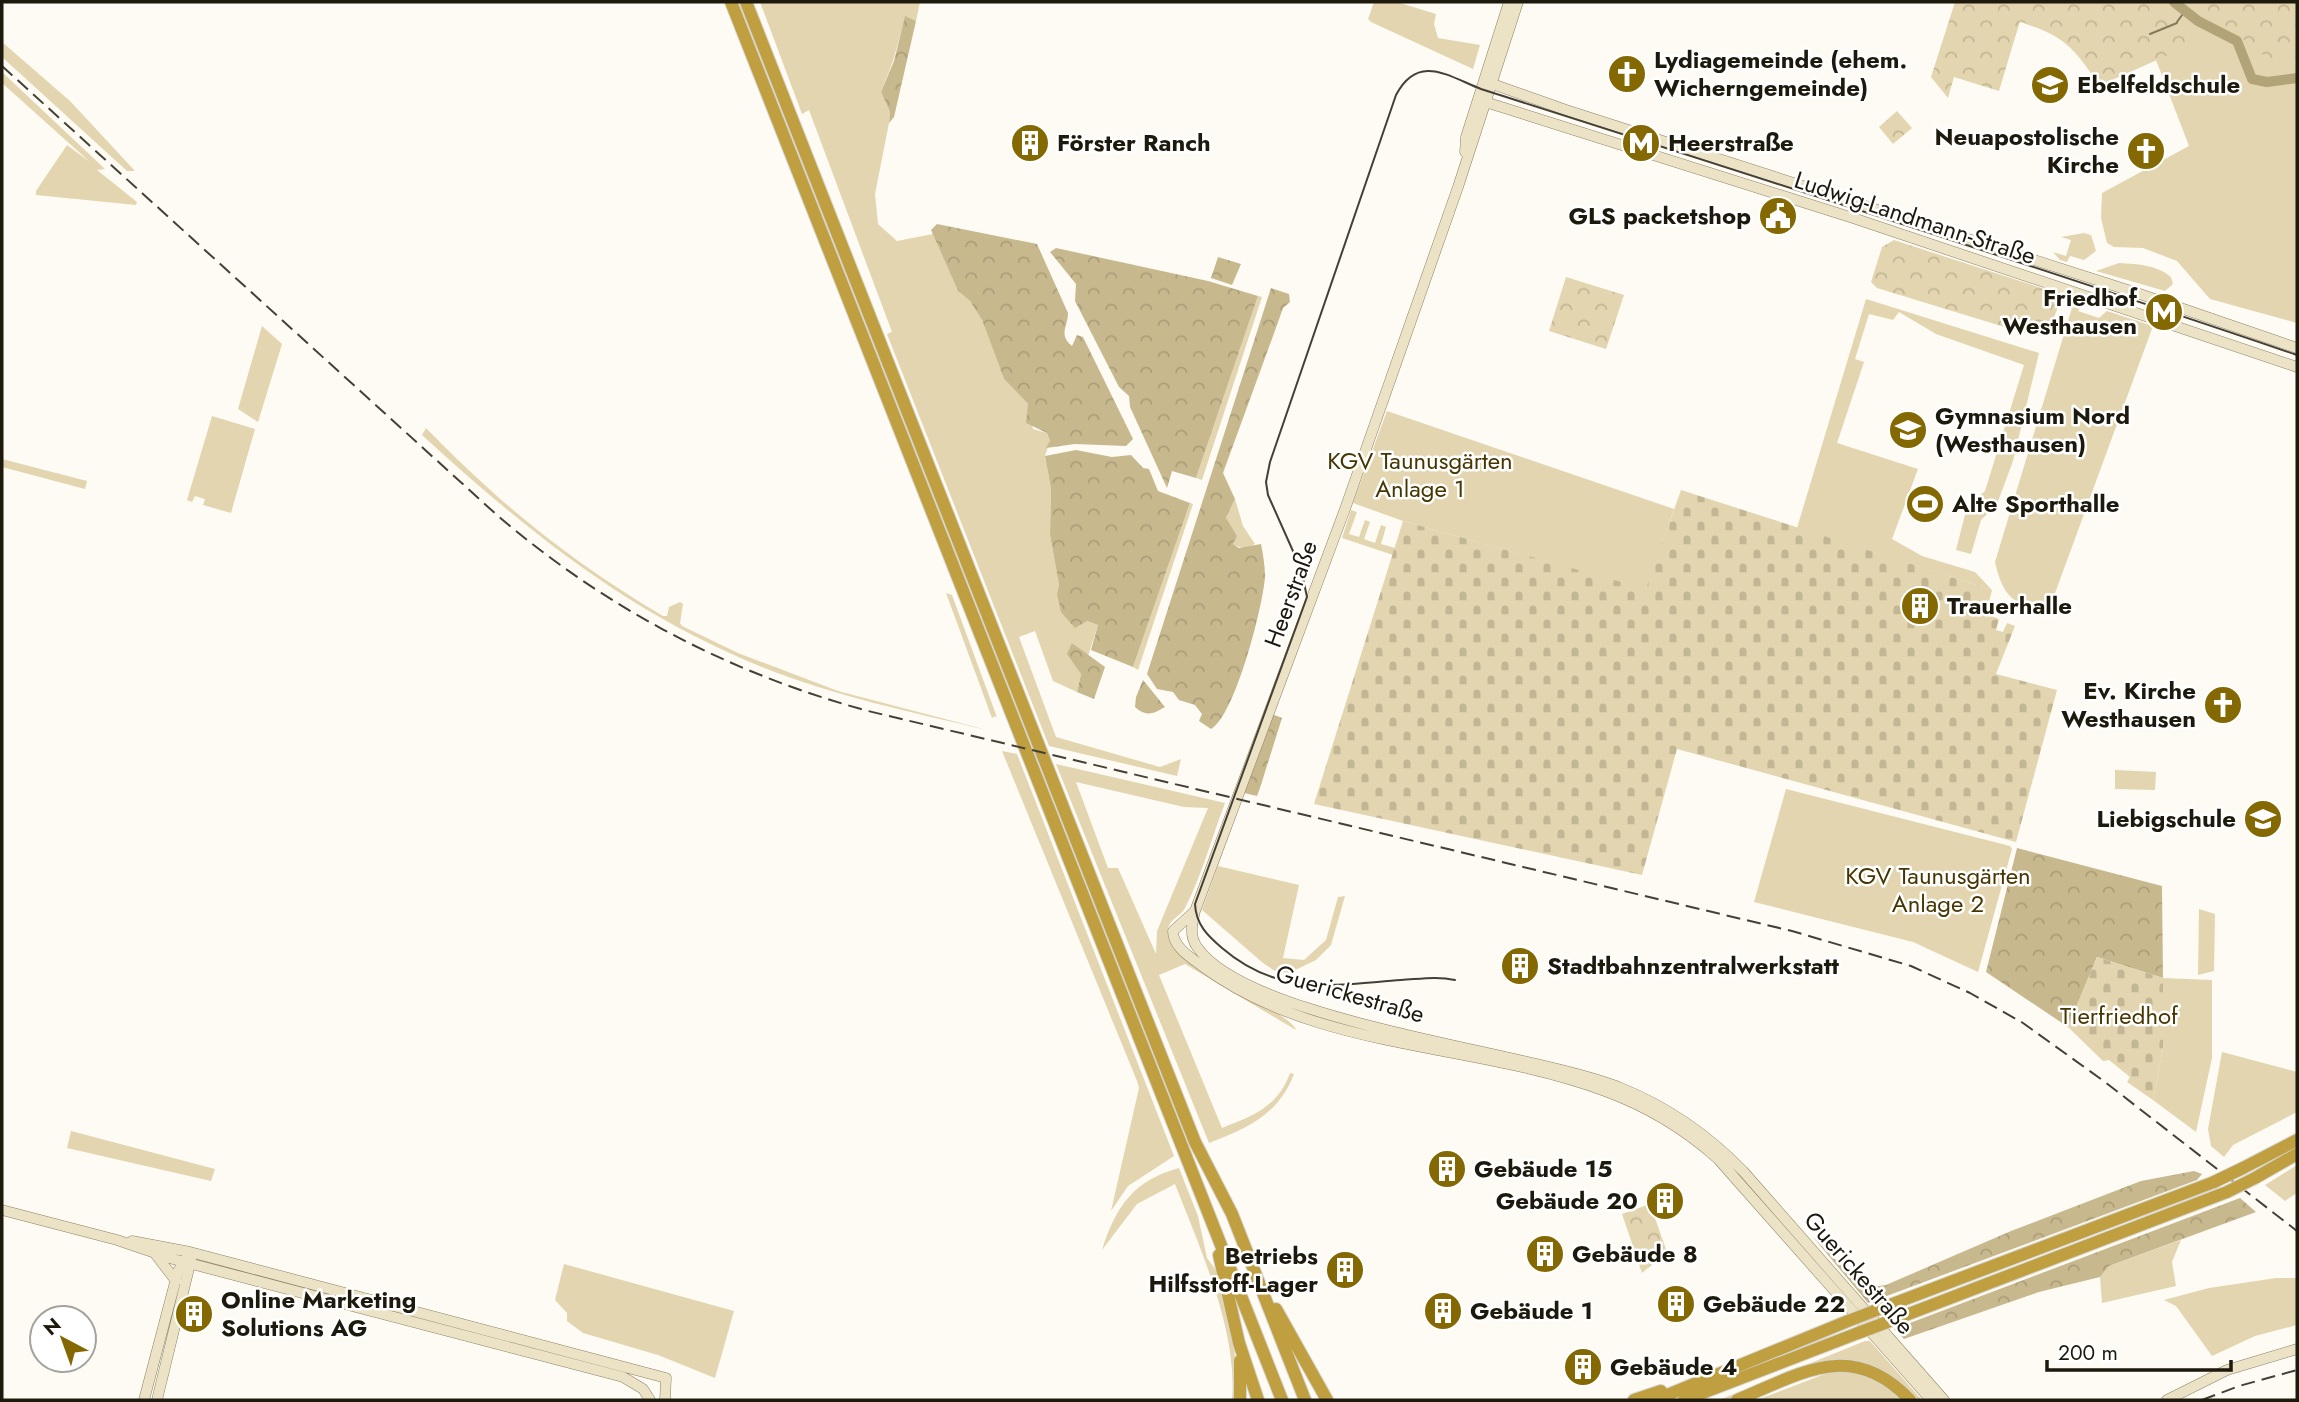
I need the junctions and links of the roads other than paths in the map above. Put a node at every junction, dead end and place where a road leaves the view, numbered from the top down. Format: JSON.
{"nodes":[{"id":1,"x":731,"y":2,"type":"edge"},
{"id":2,"x":746,"y":2,"type":"edge"},
{"id":3,"x":1509,"y":2,"type":"edge"},
{"id":4,"x":1518,"y":2,"type":"edge"},
{"id":5,"x":1487,"y":82,"type":"junction"},
{"id":6,"x":1481,"y":101,"type":"junction"},
{"id":7,"x":2297,"y":348,"type":"edge"},
{"id":8,"x":2297,"y":367,"type":"edge"},
{"id":9,"x":1195,"y":911,"type":"junction"},
{"id":10,"x":2297,"y":1140,"type":"edge"},
{"id":11,"x":2297,"y":1154,"type":"edge"},
{"id":12,"x":1213,"y":1182,"type":"junction"},
{"id":13,"x":2,"y":1210,"type":"edge"},
{"id":14,"x":1232,"y":1214,"type":"junction"},
{"id":15,"x":1217,"y":1237,"type":"junction"},
{"id":16,"x":117,"y":1240,"type":"junction"},
{"id":17,"x":153,"y":1252,"type":"junction"},
{"id":18,"x":189,"y":1259,"type":"junction"},
{"id":19,"x":176,"y":1281,"type":"junction"},
{"id":20,"x":171,"y":1319,"type":"junction"},
{"id":21,"x":1239,"y":1343,"type":"junction"},
{"id":22,"x":2297,"y":1349,"type":"edge"},
{"id":23,"x":1764,"y":1370,"type":"junction"},
{"id":24,"x":1725,"y":1371,"type":"junction"},
{"id":25,"x":144,"y":1400,"type":"edge"},
{"id":26,"x":157,"y":1400,"type":"edge"},
{"id":27,"x":650,"y":1400,"type":"edge"},
{"id":28,"x":665,"y":1400,"type":"edge"},
{"id":29,"x":1240,"y":1400,"type":"edge"},
{"id":30,"x":1258,"y":1400,"type":"edge"},
{"id":31,"x":1282,"y":1400,"type":"edge"},
{"id":32,"x":1298,"y":1400,"type":"edge"},
{"id":33,"x":1305,"y":1400,"type":"edge"},
{"id":34,"x":1327,"y":1400,"type":"edge"},
{"id":35,"x":1634,"y":1400,"type":"edge"},
{"id":36,"x":1655,"y":1400,"type":"edge"},
{"id":37,"x":1684,"y":1400,"type":"edge"},
{"id":38,"x":1703,"y":1400,"type":"edge"},
{"id":39,"x":1737,"y":1400,"type":"edge"},
{"id":40,"x":1910,"y":1400,"type":"edge"},
{"id":41,"x":1931,"y":1400,"type":"edge"},
{"id":42,"x":1944,"y":1400,"type":"edge"},
{"id":43,"x":2167,"y":1400,"type":"edge"}],
"edges":[{"from":1,"to":15,"type":"highway"},
{"from":2,"to":12,"type":"highway"},
{"from":3,"to":5,"type":"main road","name":"Heerstraße"},
{"from":4,"to":5,"type":"main road","name":"Heerstraße"},
{"from":5,"to":6,"type":"main road","name":"Heerstraße"},
{"from":5,"to":7,"type":"main road","name":"Ludwig-Landmann-Straße"},
{"from":6,"to":8,"type":"main road","name":"Ludwig-Landmann-Straße"},
{"from":6,"to":9,"type":"main road","name":"Heerstraße"},
{"from":9,"to":41,"type":"main road","name":"Guerickestraße"},
{"from":9,"to":42,"type":"main road","name":"Guerickestraße"},
{"from":10,"to":24,"type":"highway","bridge":true},
{"from":11,"to":23,"type":"highway","bridge":true},
{"from":12,"to":14,"type":"highway"},
{"from":12,"to":32,"type":"highway"},
{"from":13,"to":16,"type":"main road"},
{"from":14,"to":33,"type":"highway"},
{"from":14,"to":34,"type":"highway"},
{"from":15,"to":21,"type":"highway"},
{"from":15,"to":31,"type":"highway"},
{"from":16,"to":17,"type":"main road"},
{"from":16,"to":18,"type":"main road"},
{"from":17,"to":18,"type":"main road"},
{"from":17,"to":19,"type":"main road"},
{"from":18,"to":19,"type":"main road"},
{"from":18,"to":20,"type":"main road"},
{"from":18,"to":27,"type":"main road"},
{"from":18,"to":28,"type":"main road"},
{"from":19,"to":20,"type":"main road"},
{"from":20,"to":25,"type":"main road"},
{"from":20,"to":26,"type":"main road"},
{"from":21,"to":29,"type":"highway"},
{"from":21,"to":30,"type":"highway"},
{"from":22,"to":43,"type":"main road"},
{"from":23,"to":37,"type":"highway"},
{"from":23,"to":38,"type":"highway"},
{"from":24,"to":35,"type":"highway"},
{"from":24,"to":36,"type":"highway"},
{"from":39,"to":40,"type":"highway"}]}
